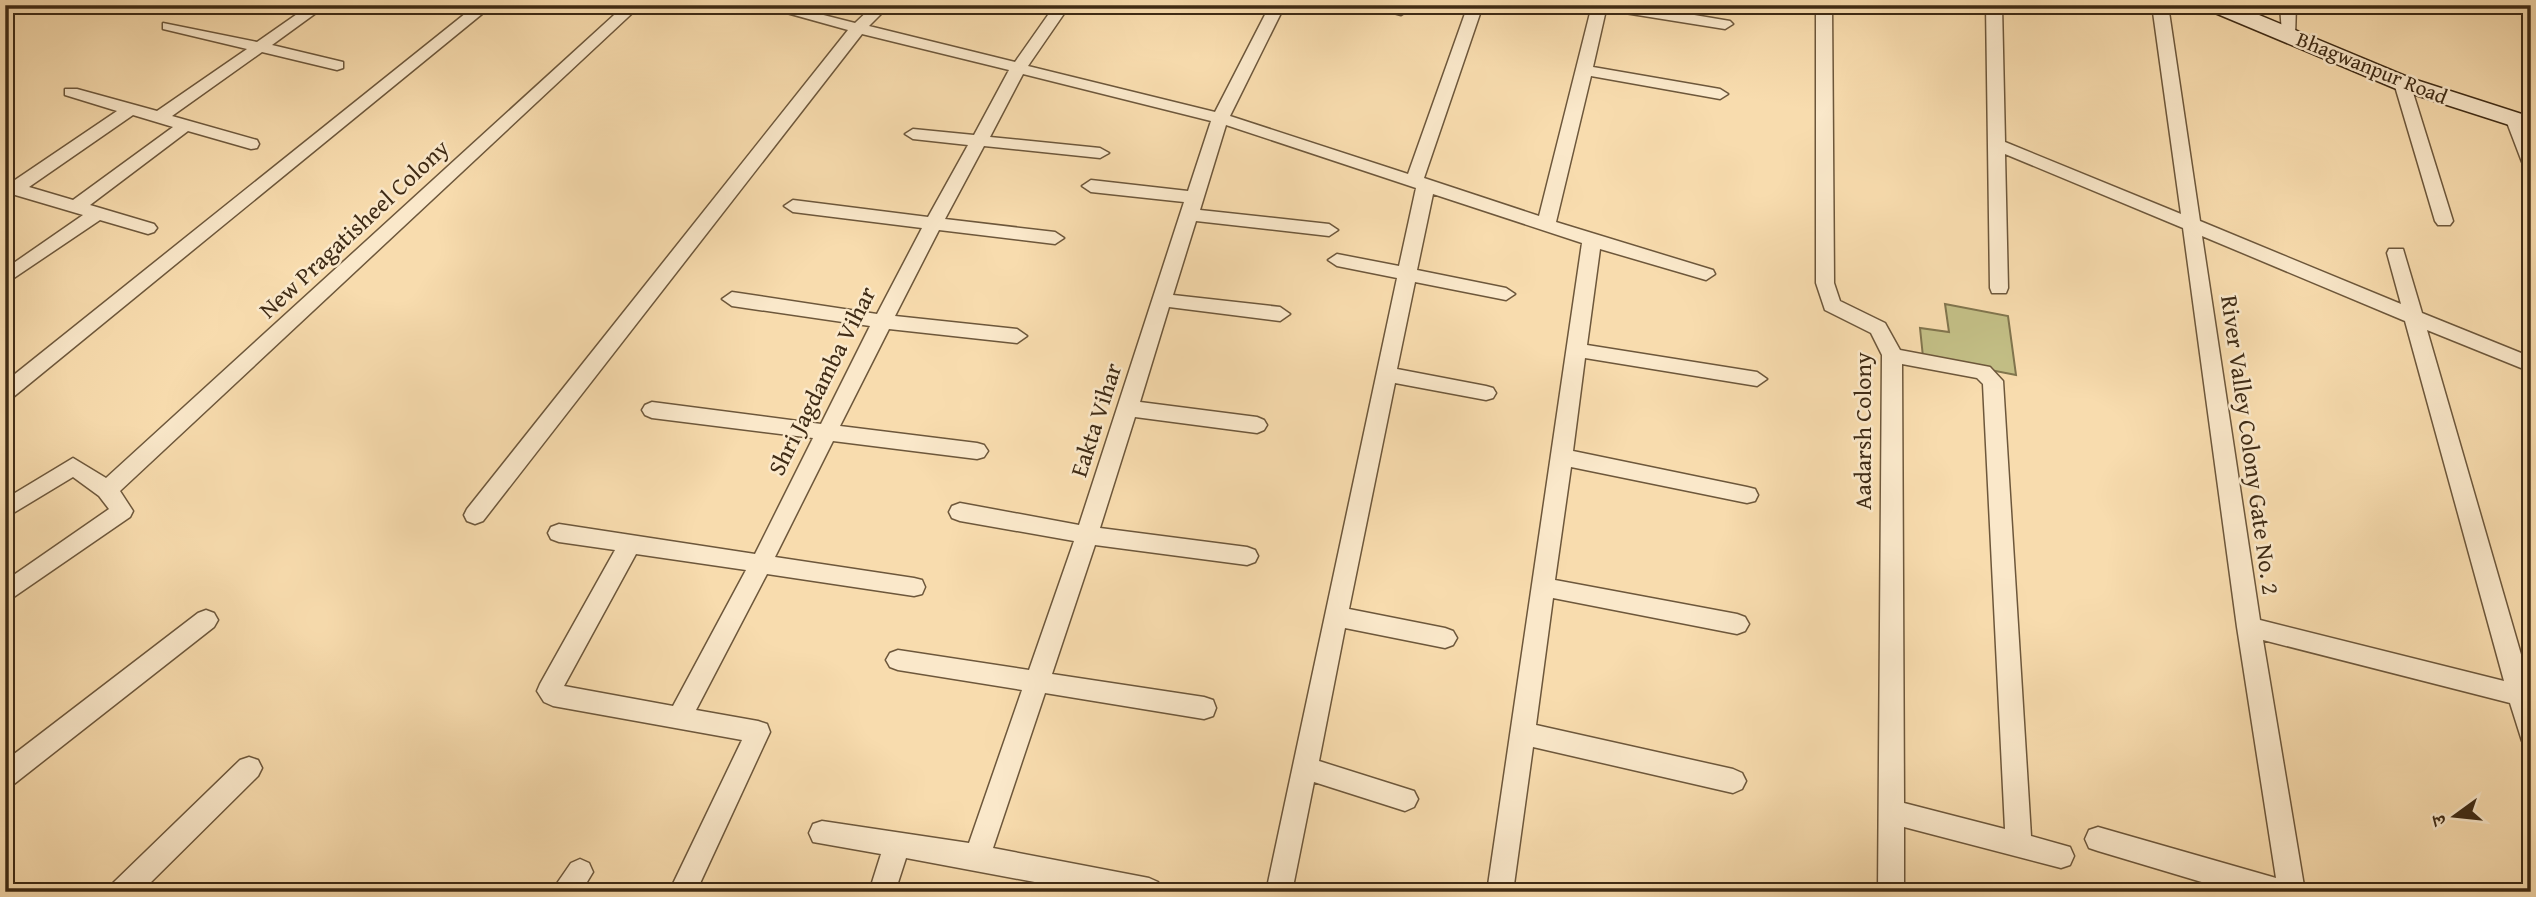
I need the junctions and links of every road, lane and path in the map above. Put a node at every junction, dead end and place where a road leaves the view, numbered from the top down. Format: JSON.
{"nodes":[{"id":1,"x":320,"y":5,"type":"edge"},
{"id":2,"x":486,"y":5,"type":"edge"},
{"id":3,"x":635,"y":5,"type":"edge"},
{"id":4,"x":765,"y":5,"type":"edge"},
{"id":5,"x":883,"y":5,"type":"edge"},
{"id":6,"x":1063,"y":5,"type":"edge"},
{"id":7,"x":1278,"y":5,"type":"edge"},
{"id":8,"x":1371,"y":5,"type":"edge"},
{"id":9,"x":1476,"y":5,"type":"edge"},
{"id":10,"x":1600,"y":5,"type":"edge"},
{"id":11,"x":1605,"y":5,"type":"edge"},
{"id":12,"x":1824,"y":5,"type":"edge"},
{"id":13,"x":1994,"y":5,"type":"edge"},
{"id":14,"x":2160,"y":5,"type":"edge"},
{"id":15,"x":2216,"y":5,"type":"edge"},
{"id":16,"x":2288,"y":5,"type":"edge"},
{"id":17,"x":1401,"y":10,"type":"dead end"},
{"id":18,"x":1725,"y":24,"type":"dead end"},
{"id":19,"x":168,"y":26,"type":"dead end"},
{"id":20,"x":859,"y":28,"type":"junction"},
{"id":21,"x":2290,"y":34,"type":"junction"},
{"id":22,"x":260,"y":47,"type":"junction"},
{"id":23,"x":337,"y":65,"type":"dead end"},
{"id":24,"x":1018,"y":69,"type":"junction"},
{"id":25,"x":1583,"y":70,"type":"junction"},
{"id":26,"x":2402,"y":83,"type":"junction"},
{"id":27,"x":71,"y":92,"type":"dead end"},
{"id":28,"x":1720,"y":94,"type":"dead end"},
{"id":29,"x":132,"y":108,"type":"junction"},
{"id":30,"x":161,"y":117,"type":"junction"},
{"id":31,"x":1220,"y":118,"type":"junction"},
{"id":32,"x":2522,"y":122,"type":"edge"},
{"id":33,"x":187,"y":124,"type":"junction"},
{"id":34,"x":914,"y":134,"type":"dead end"},
{"id":35,"x":979,"y":140,"type":"junction"},
{"id":36,"x":251,"y":144,"type":"dead end"},
{"id":37,"x":1996,"y":144,"type":"junction"},
{"id":38,"x":1100,"y":153,"type":"dead end"},
{"id":39,"x":2531,"y":162,"type":"edge"},
{"id":40,"x":1421,"y":182,"type":"junction"},
{"id":41,"x":1091,"y":186,"type":"dead end"},
{"id":42,"x":10,"y":187,"type":"edge"},
{"id":43,"x":1190,"y":205,"type":"junction"},
{"id":44,"x":77,"y":206,"type":"junction"},
{"id":45,"x":793,"y":206,"type":"dead end"},
{"id":46,"x":99,"y":212,"type":"junction"},
{"id":47,"x":2444,"y":221,"type":"dead end"},
{"id":48,"x":934,"y":224,"type":"junction"},
{"id":49,"x":1546,"y":224,"type":"junction"},
{"id":50,"x":2191,"y":224,"type":"junction"},
{"id":51,"x":148,"y":228,"type":"dead end"},
{"id":52,"x":1329,"y":230,"type":"dead end"},
{"id":53,"x":1055,"y":238,"type":"dead end"},
{"id":54,"x":1592,"y":240,"type":"junction"},
{"id":55,"x":2396,"y":253,"type":"dead end"},
{"id":56,"x":1337,"y":260,"type":"dead end"},
{"id":57,"x":1407,"y":274,"type":"junction"},
{"id":58,"x":1706,"y":274,"type":"dead end"},
{"id":59,"x":5,"y":278,"type":"edge"},
{"id":60,"x":1999,"y":288,"type":"dead end"},
{"id":61,"x":1506,"y":294,"type":"dead end"},
{"id":62,"x":732,"y":299,"type":"dead end"},
{"id":63,"x":1162,"y":300,"type":"junction"},
{"id":64,"x":1280,"y":314,"type":"dead end"},
{"id":65,"x":2416,"y":317,"type":"junction"},
{"id":66,"x":880,"y":321,"type":"junction"},
{"id":67,"x":1017,"y":336,"type":"dead end"},
{"id":68,"x":1576,"y":350,"type":"junction"},
{"id":69,"x":1892,"y":355,"type":"junction"},
{"id":70,"x":2531,"y":365,"type":"edge"},
{"id":71,"x":1387,"y":374,"type":"junction"},
{"id":72,"x":1757,"y":379,"type":"dead end"},
{"id":73,"x":5,"y":393,"type":"edge"},
{"id":74,"x":1486,"y":393,"type":"dead end"},
{"id":75,"x":1127,"y":408,"type":"junction"},
{"id":76,"x":652,"y":410,"type":"dead end"},
{"id":77,"x":1257,"y":425,"type":"dead end"},
{"id":78,"x":826,"y":432,"type":"junction"},
{"id":79,"x":978,"y":451,"type":"dead end"},
{"id":80,"x":1561,"y":457,"type":"junction"},
{"id":81,"x":107,"y":490,"type":"junction"},
{"id":82,"x":1747,"y":495,"type":"dead end"},
{"id":83,"x":5,"y":510,"type":"edge"},
{"id":84,"x":960,"y":512,"type":"dead end"},
{"id":85,"x":475,"y":515,"type":"dead end"},
{"id":86,"x":559,"y":533,"type":"dead end"},
{"id":87,"x":1087,"y":535,"type":"junction"},
{"id":88,"x":631,"y":542,"type":"junction"},
{"id":89,"x":1247,"y":556,"type":"dead end"},
{"id":90,"x":761,"y":563,"type":"junction"},
{"id":91,"x":914,"y":587,"type":"dead end"},
{"id":92,"x":1543,"y":587,"type":"junction"},
{"id":93,"x":5,"y":593,"type":"edge"},
{"id":94,"x":1336,"y":616,"type":"junction"},
{"id":95,"x":206,"y":620,"type":"dead end"},
{"id":96,"x":1737,"y":624,"type":"dead end"},
{"id":97,"x":2249,"y":627,"type":"junction"},
{"id":98,"x":1445,"y":638,"type":"dead end"},
{"id":99,"x":898,"y":660,"type":"dead end"},
{"id":100,"x":1037,"y":681,"type":"junction"},
{"id":101,"x":2520,"y":695,"type":"junction"},
{"id":102,"x":1204,"y":708,"type":"dead end"},
{"id":103,"x":679,"y":718,"type":"junction"},
{"id":104,"x":1522,"y":733,"type":"junction"},
{"id":105,"x":2531,"y":733,"type":"edge"},
{"id":106,"x":249,"y":768,"type":"dead end"},
{"id":107,"x":1305,"y":768,"type":"junction"},
{"id":108,"x":5,"y":776,"type":"edge"},
{"id":109,"x":1733,"y":781,"type":"dead end"},
{"id":110,"x":1405,"y":799,"type":"dead end"},
{"id":111,"x":1890,"y":811,"type":"junction"},
{"id":112,"x":822,"y":833,"type":"dead end"},
{"id":113,"x":2098,"y":839,"type":"dead end"},
{"id":114,"x":897,"y":845,"type":"junction"},
{"id":115,"x":2019,"y":846,"type":"junction"},
{"id":116,"x":2061,"y":856,"type":"dead end"},
{"id":117,"x":978,"y":857,"type":"junction"},
{"id":118,"x":1065,"y":883,"type":"edge"},
{"id":119,"x":1149,"y":891,"type":"edge"},
{"id":120,"x":122,"y":892,"type":"edge"},
{"id":121,"x":682,"y":892,"type":"edge"},
{"id":122,"x":882,"y":892,"type":"edge"},
{"id":123,"x":1279,"y":892,"type":"edge"},
{"id":124,"x":1500,"y":892,"type":"edge"},
{"id":125,"x":1891,"y":892,"type":"edge"},
{"id":126,"x":2280,"y":892,"type":"edge"},
{"id":127,"x":2292,"y":892,"type":"edge"}],
"edges":[{"from":1,"to":22,"type":"street"},
{"from":2,"to":73,"type":"street"},
{"from":3,"to":81,"type":"street","name":"New Pragatisheel Colony"},
{"from":4,"to":20,"type":"street"},
{"from":5,"to":20,"type":"street"},
{"from":6,"to":24,"type":"street","name":"Shri Jagdamba Vihar"},
{"from":7,"to":31,"type":"street","name":"Eakta Vihar"},
{"from":8,"to":17,"type":"street"},
{"from":9,"to":40,"type":"street"},
{"from":10,"to":25,"type":"street"},
{"from":11,"to":18,"type":"street"},
{"from":12,"to":69,"type":"street","name":"Aadarsh Colony"},
{"from":13,"to":37,"type":"street"},
{"from":14,"to":50,"type":"street","name":"River Valley Colony Gate No. 2"},
{"from":15,"to":21,"type":"street","name":"Bhagwanpur Road"},
{"from":16,"to":21,"type":"street"},
{"from":19,"to":22,"type":"street"},
{"from":20,"to":24,"type":"street"},
{"from":20,"to":85,"type":"street"},
{"from":21,"to":26,"type":"street","name":"Bhagwanpur Road"},
{"from":22,"to":23,"type":"street"},
{"from":22,"to":30,"type":"street"},
{"from":24,"to":31,"type":"street"},
{"from":24,"to":35,"type":"street","name":"Shri Jagdamba Vihar"},
{"from":25,"to":28,"type":"street"},
{"from":25,"to":49,"type":"street"},
{"from":26,"to":32,"type":"street","name":"Bhagwanpur Road"},
{"from":26,"to":47,"type":"street"},
{"from":27,"to":29,"type":"street"},
{"from":29,"to":30,"type":"street"},
{"from":29,"to":42,"type":"street"},
{"from":30,"to":33,"type":"street"},
{"from":31,"to":40,"type":"street"},
{"from":31,"to":43,"type":"street","name":"Eakta Vihar"},
{"from":32,"to":39,"type":"street"},
{"from":33,"to":36,"type":"street"},
{"from":33,"to":44,"type":"street"},
{"from":34,"to":35,"type":"street"},
{"from":35,"to":38,"type":"street"},
{"from":35,"to":48,"type":"street","name":"Shri Jagdamba Vihar"},
{"from":37,"to":50,"type":"street"},
{"from":37,"to":60,"type":"street"},
{"from":40,"to":49,"type":"street"},
{"from":40,"to":57,"type":"street"},
{"from":41,"to":43,"type":"street"},
{"from":42,"to":44,"type":"street"},
{"from":43,"to":52,"type":"street"},
{"from":43,"to":63,"type":"street","name":"Eakta Vihar"},
{"from":44,"to":46,"type":"street"},
{"from":45,"to":48,"type":"street"},
{"from":46,"to":51,"type":"street"},
{"from":46,"to":59,"type":"street"},
{"from":48,"to":53,"type":"street"},
{"from":48,"to":66,"type":"street","name":"Shri Jagdamba Vihar"},
{"from":49,"to":54,"type":"street"},
{"from":50,"to":65,"type":"street"},
{"from":50,"to":97,"type":"street","name":"River Valley Colony Gate No. 2"},
{"from":54,"to":58,"type":"street"},
{"from":54,"to":68,"type":"street"},
{"from":55,"to":65,"type":"street"},
{"from":56,"to":57,"type":"street"},
{"from":57,"to":61,"type":"street"},
{"from":57,"to":71,"type":"street"},
{"from":62,"to":66,"type":"street"},
{"from":63,"to":64,"type":"street"},
{"from":63,"to":75,"type":"street","name":"Eakta Vihar"},
{"from":65,"to":70,"type":"street"},
{"from":65,"to":101,"type":"street"},
{"from":66,"to":67,"type":"street"},
{"from":66,"to":78,"type":"street","name":"Shri Jagdamba Vihar"},
{"from":68,"to":72,"type":"street"},
{"from":68,"to":80,"type":"street"},
{"from":69,"to":111,"type":"street","name":"Aadarsh Colony"},
{"from":69,"to":115,"type":"street"},
{"from":71,"to":74,"type":"street"},
{"from":71,"to":94,"type":"street"},
{"from":75,"to":77,"type":"street"},
{"from":75,"to":87,"type":"street","name":"Eakta Vihar"},
{"from":76,"to":78,"type":"street"},
{"from":78,"to":79,"type":"street"},
{"from":78,"to":90,"type":"street","name":"Shri Jagdamba Vihar"},
{"from":80,"to":82,"type":"street"},
{"from":80,"to":92,"type":"street"},
{"from":81,"to":83,"type":"street"},
{"from":81,"to":93,"type":"street"},
{"from":84,"to":87,"type":"street"},
{"from":86,"to":88,"type":"street"},
{"from":87,"to":89,"type":"street"},
{"from":87,"to":100,"type":"street","name":"Eakta Vihar"},
{"from":88,"to":90,"type":"street"},
{"from":88,"to":103,"type":"street"},
{"from":90,"to":91,"type":"street"},
{"from":90,"to":103,"type":"street","name":"Shri Jagdamba Vihar"},
{"from":92,"to":96,"type":"street"},
{"from":92,"to":104,"type":"street"},
{"from":94,"to":98,"type":"street"},
{"from":94,"to":107,"type":"street"},
{"from":95,"to":108,"type":"street"},
{"from":97,"to":101,"type":"street"},
{"from":97,"to":127,"type":"street","name":"River Valley Colony Gate No. 2"},
{"from":99,"to":100,"type":"street"},
{"from":100,"to":102,"type":"street"},
{"from":100,"to":117,"type":"street","name":"Eakta Vihar"},
{"from":101,"to":105,"type":"street"},
{"from":103,"to":121,"type":"street"},
{"from":104,"to":109,"type":"street"},
{"from":104,"to":124,"type":"street"},
{"from":106,"to":120,"type":"street"},
{"from":107,"to":110,"type":"street"},
{"from":107,"to":123,"type":"street"},
{"from":111,"to":115,"type":"street"},
{"from":111,"to":125,"type":"street","name":"Aadarsh Colony"},
{"from":112,"to":114,"type":"street"},
{"from":113,"to":126,"type":"street"},
{"from":114,"to":117,"type":"street"},
{"from":114,"to":122,"type":"street"},
{"from":115,"to":116,"type":"street"},
{"from":117,"to":118,"type":"street"},
{"from":118,"to":119,"type":"street"}]}
